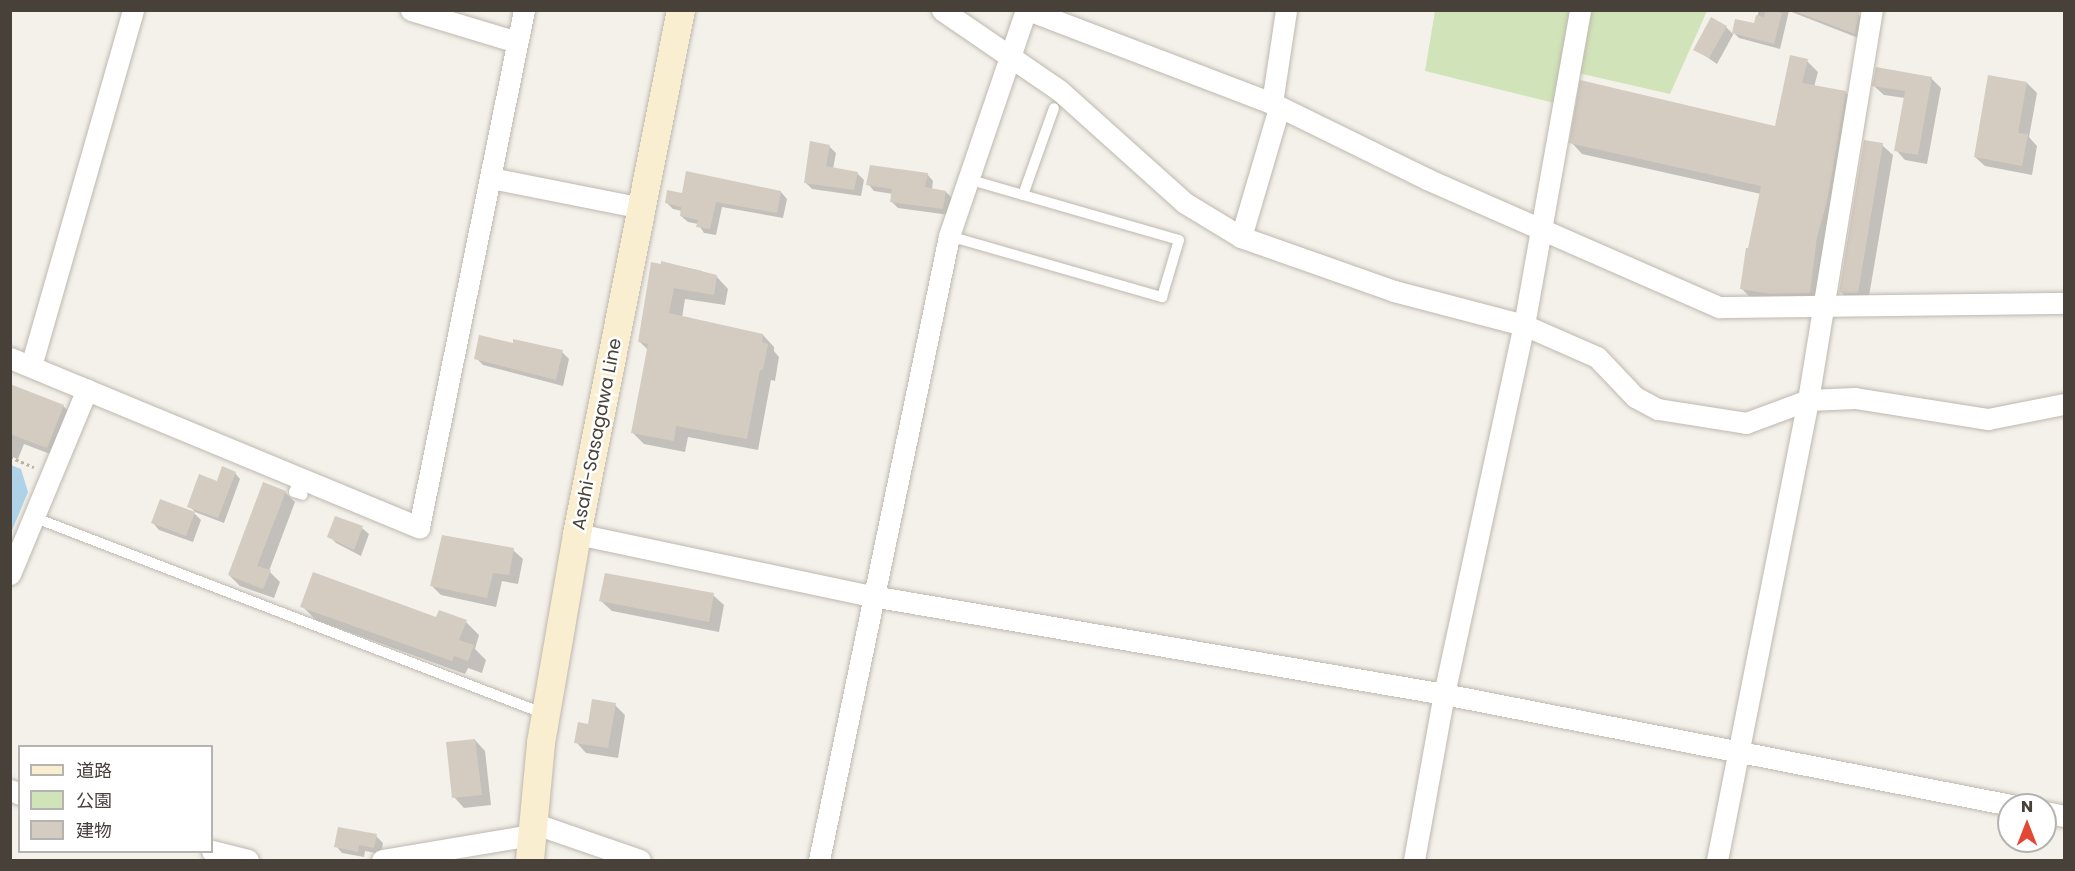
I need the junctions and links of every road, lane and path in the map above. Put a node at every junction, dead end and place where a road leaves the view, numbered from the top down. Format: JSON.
{"nodes":[{"id":1,"x":133,"y":10,"type":"edge"},
{"id":2,"x":411,"y":10,"type":"edge"},
{"id":3,"x":524,"y":10,"type":"edge"},
{"id":4,"x":681,"y":10,"type":"edge"},
{"id":5,"x":942,"y":10,"type":"edge"},
{"id":6,"x":1027,"y":10,"type":"edge"},
{"id":7,"x":1286,"y":10,"type":"edge"},
{"id":8,"x":1580,"y":10,"type":"edge"},
{"id":9,"x":1872,"y":10,"type":"edge"},
{"id":10,"x":517,"y":42,"type":"junction"},
{"id":11,"x":1010,"y":54,"type":"junction"},
{"id":12,"x":1276,"y":105,"type":"junction"},
{"id":13,"x":1054,"y":108,"type":"dead end"},
{"id":14,"x":490,"y":178,"type":"junction"},
{"id":15,"x":967,"y":179,"type":"junction"},
{"id":16,"x":1023,"y":195,"type":"junction"},
{"id":17,"x":642,"y":208,"type":"junction"},
{"id":18,"x":1543,"y":229,"type":"junction"},
{"id":19,"x":949,"y":236,"type":"junction"},
{"id":20,"x":1241,"y":237,"type":"junction"},
{"id":21,"x":2064,"y":303,"type":"edge"},
{"id":22,"x":1824,"y":307,"type":"junction"},
{"id":23,"x":1524,"y":325,"type":"junction"},
{"id":24,"x":10,"y":358,"type":"edge"},
{"id":25,"x":31,"y":366,"type":"junction"},
{"id":26,"x":87,"y":389,"type":"junction"},
{"id":27,"x":1808,"y":400,"type":"junction"},
{"id":28,"x":2064,"y":404,"type":"edge"},
{"id":29,"x":10,"y":457,"type":"edge"},
{"id":30,"x":51,"y":475,"type":"junction"},
{"id":31,"x":33,"y":517,"type":"junction"},
{"id":32,"x":577,"y":534,"type":"junction"},
{"id":33,"x":10,"y":574,"type":"edge"},
{"id":34,"x":873,"y":596,"type":"junction"},
{"id":35,"x":1444,"y":694,"type":"junction"},
{"id":36,"x":546,"y":715,"type":"junction"},
{"id":37,"x":1740,"y":752,"type":"junction"},
{"id":38,"x":1997,"y":802,"type":"edge"},
{"id":39,"x":532,"y":840,"type":"edge"},
{"id":40,"x":213,"y":851,"type":"edge"},
{"id":41,"x":248,"y":861,"type":"edge"},
{"id":42,"x":382,"y":861,"type":"edge"},
{"id":43,"x":640,"y":861,"type":"edge"},
{"id":44,"x":819,"y":861,"type":"edge"},
{"id":45,"x":1414,"y":861,"type":"edge"},
{"id":46,"x":1718,"y":861,"type":"edge"}],
"edges":[{"from":1,"to":25,"type":"street"},
{"from":2,"to":10,"type":"street"},
{"from":3,"to":10,"type":"street"},
{"from":4,"to":17,"type":"main road","name":"Asahi-Sasagawa Line"},
{"from":5,"to":11,"type":"street"},
{"from":6,"to":11,"type":"street"},
{"from":6,"to":12,"type":"street"},
{"from":7,"to":12,"type":"street"},
{"from":8,"to":18,"type":"street"},
{"from":9,"to":22,"type":"street"},
{"from":10,"to":14,"type":"street"},
{"from":11,"to":15,"type":"street"},
{"from":11,"to":20,"type":"street"},
{"from":12,"to":18,"type":"street"},
{"from":12,"to":20,"type":"street"},
{"from":13,"to":16,"type":"lane"},
{"from":14,"to":17,"type":"street"},
{"from":14,"to":26,"type":"street"},
{"from":15,"to":16,"type":"lane"},
{"from":15,"to":19,"type":"street"},
{"from":16,"to":19,"type":"lane"},
{"from":17,"to":32,"type":"main road","name":"Asahi-Sasagawa Line"},
{"from":18,"to":22,"type":"street"},
{"from":18,"to":23,"type":"street"},
{"from":19,"to":34,"type":"street"},
{"from":20,"to":23,"type":"street"},
{"from":21,"to":22,"type":"street"},
{"from":22,"to":27,"type":"street"},
{"from":23,"to":27,"type":"street"},
{"from":23,"to":35,"type":"street"},
{"from":24,"to":25,"type":"street"},
{"from":25,"to":26,"type":"street"},
{"from":26,"to":30,"type":"street"},
{"from":27,"to":28,"type":"street"},
{"from":27,"to":37,"type":"street"},
{"from":29,"to":30,"type":"path"},
{"from":30,"to":31,"type":"street"},
{"from":31,"to":33,"type":"street"},
{"from":31,"to":36,"type":"lane"},
{"from":32,"to":34,"type":"street"},
{"from":32,"to":36,"type":"main road","name":"Asahi-Sasagawa Line"},
{"from":34,"to":35,"type":"street"},
{"from":34,"to":44,"type":"street"},
{"from":35,"to":37,"type":"street"},
{"from":35,"to":45,"type":"street"},
{"from":36,"to":39,"type":"main road","name":"Asahi-Sasagawa Line"},
{"from":37,"to":38,"type":"street"},
{"from":37,"to":46,"type":"street"},
{"from":39,"to":42,"type":"street"},
{"from":39,"to":43,"type":"street"},
{"from":40,"to":41,"type":"street"}]}
